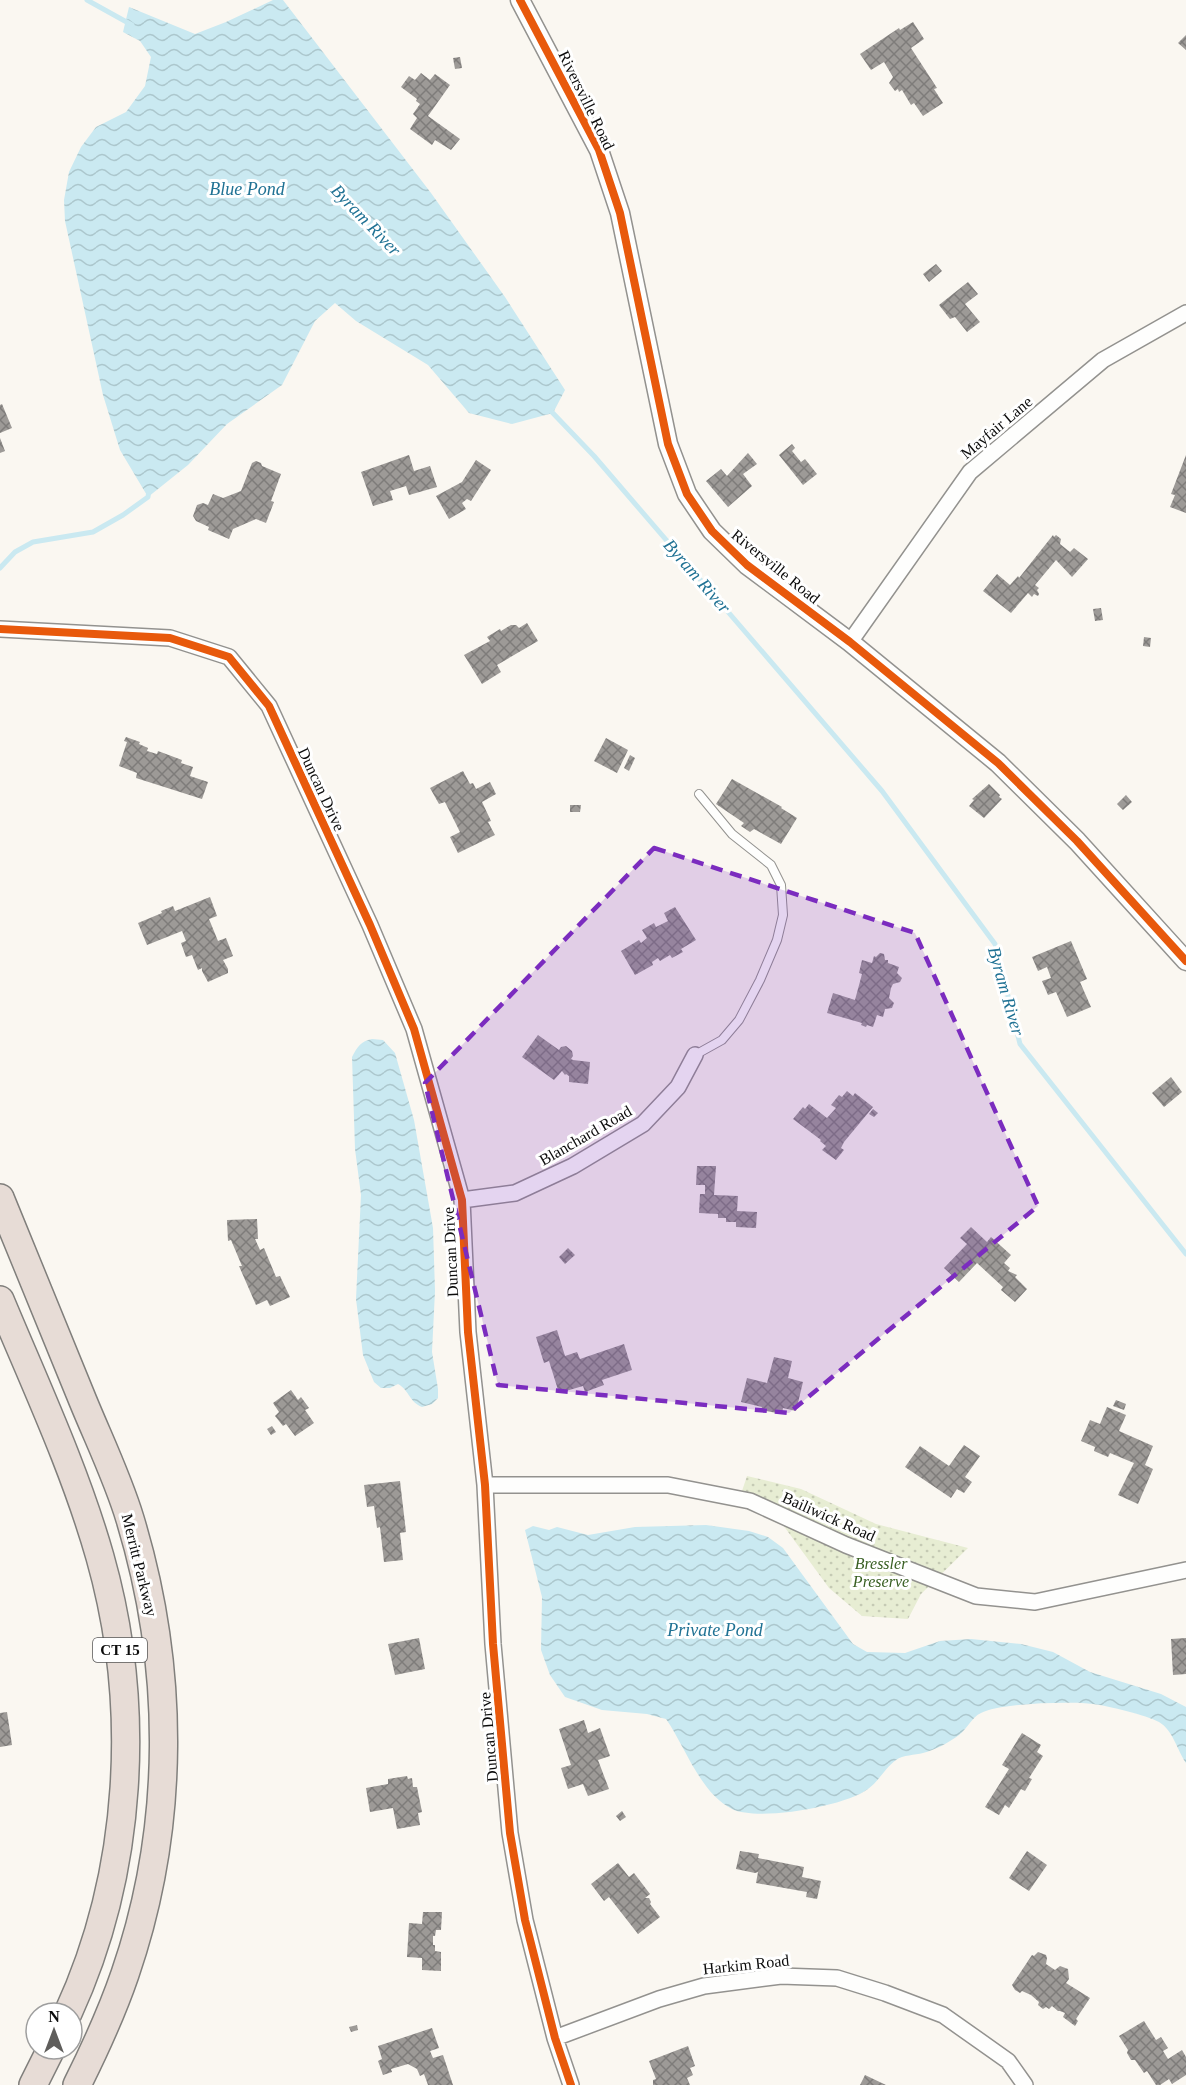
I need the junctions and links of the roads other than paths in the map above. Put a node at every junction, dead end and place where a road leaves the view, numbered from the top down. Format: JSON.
{"nodes":[{"id":1,"x":520,"y":0,"type":"edge"},
{"id":2,"x":1186,"y":313,"type":"edge"},
{"id":3,"x":0,"y":629,"type":"edge"},
{"id":4,"x":850,"y":642,"type":"junction"},
{"id":5,"x":699,"y":794,"type":"dead end"},
{"id":6,"x":1186,"y":961,"type":"edge"},
{"id":7,"x":695,"y":1055,"type":"joint"},
{"id":8,"x":0,"y":1198,"type":"edge"},
{"id":9,"x":462,"y":1200,"type":"junction"},
{"id":10,"x":0,"y":1300,"type":"edge"},
{"id":11,"x":485,"y":1485,"type":"junction"},
{"id":12,"x":1186,"y":1570,"type":"edge"},
{"id":13,"x":72,"y":2001,"type":"edge"},
{"id":14,"x":555,"y":2038,"type":"junction"},
{"id":15,"x":45,"y":2061,"type":"edge"},
{"id":16,"x":33,"y":2085,"type":"edge"},
{"id":17,"x":77,"y":2085,"type":"edge"},
{"id":18,"x":571,"y":2085,"type":"edge"},
{"id":19,"x":1025,"y":2085,"type":"edge"}],
"edges":[{"from":1,"to":4,"type":"street","name":"Riversville Road"},
{"from":2,"to":4,"type":"street","name":"Mayfair Lane"},
{"from":3,"to":9,"type":"street","name":"Duncan Drive"},
{"from":4,"to":6,"type":"street","name":"Riversville Road"},
{"from":5,"to":7,"type":"lane"},
{"from":7,"to":9,"type":"street","name":"Blanchard Road"},
{"from":8,"to":17,"type":"highway","name":"Merritt Parkway","number":"CT 15"},
{"from":9,"to":11,"type":"street","name":"Duncan Drive"},
{"from":10,"to":13,"type":"highway","number":"CT 15"},
{"from":11,"to":12,"type":"street","name":"Bailiwick Road"},
{"from":11,"to":14,"type":"street","name":"Duncan Drive"},
{"from":14,"to":18,"type":"street","name":"Duncan Drive"},
{"from":14,"to":19,"type":"street","name":"Harkim Road"},
{"from":15,"to":16,"type":"highway"}]}
